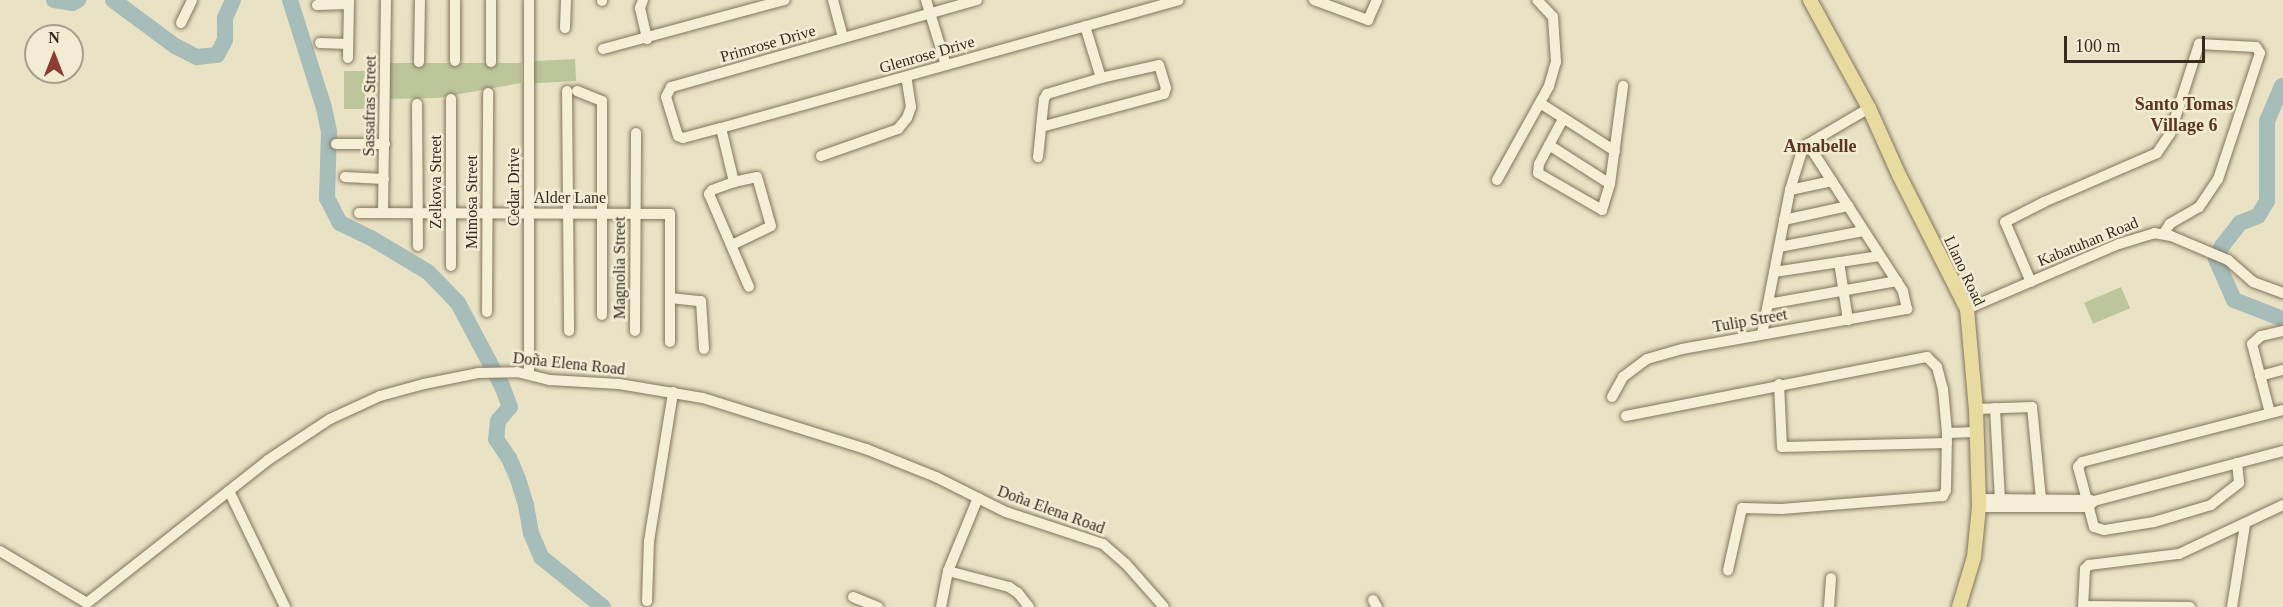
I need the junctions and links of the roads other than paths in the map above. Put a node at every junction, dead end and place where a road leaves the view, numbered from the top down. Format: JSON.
{"nodes":[{"id":1,"x":192,"y":0,"type":"edge"},
{"id":2,"x":386,"y":0,"type":"edge"},
{"id":3,"x":420,"y":0,"type":"edge"},
{"id":4,"x":455,"y":0,"type":"edge"},
{"id":5,"x":490,"y":0,"type":"edge"},
{"id":6,"x":529,"y":0,"type":"edge"},
{"id":7,"x":566,"y":0,"type":"edge"},
{"id":8,"x":643,"y":0,"type":"edge"},
{"id":9,"x":785,"y":0,"type":"edge"},
{"id":10,"x":833,"y":0,"type":"edge"},
{"id":11,"x":926,"y":0,"type":"edge"},
{"id":12,"x":977,"y":0,"type":"edge"},
{"id":13,"x":1178,"y":0,"type":"edge"},
{"id":14,"x":1314,"y":0,"type":"edge"},
{"id":15,"x":1377,"y":0,"type":"edge"},
{"id":16,"x":1537,"y":0,"type":"edge"},
{"id":17,"x":349,"y":2,"type":"edge"},
{"id":18,"x":1813,"y":4,"type":"edge"},
{"id":19,"x":317,"y":5,"type":"dead end"},
{"id":20,"x":930,"y":13,"type":"junction"},
{"id":21,"x":181,"y":23,"type":"dead end"},
{"id":22,"x":1085,"y":26,"type":"junction"},
{"id":23,"x":565,"y":28,"type":"dead end"},
{"id":24,"x":843,"y":38,"type":"junction"},
{"id":25,"x":647,"y":39,"type":"junction"},
{"id":26,"x":320,"y":43,"type":"dead end"},
{"id":27,"x":348,"y":44,"type":"junction"},
{"id":28,"x":603,"y":49,"type":"dead end"},
{"id":29,"x":348,"y":58,"type":"dead end"},
{"id":30,"x":419,"y":62,"type":"dead end"},
{"id":31,"x":455,"y":62,"type":"dead end"},
{"id":32,"x":491,"y":62,"type":"dead end"},
{"id":33,"x":946,"y":65,"type":"junction"},
{"id":34,"x":906,"y":76,"type":"junction"},
{"id":35,"x":1101,"y":78,"type":"junction"},
{"id":36,"x":1623,"y":86,"type":"dead end"},
{"id":37,"x":488,"y":93,"type":"dead end"},
{"id":38,"x":451,"y":99,"type":"dead end"},
{"id":39,"x":1540,"y":103,"type":"junction"},
{"id":40,"x":417,"y":104,"type":"dead end"},
{"id":41,"x":1869,"y":108,"type":"junction"},
{"id":42,"x":1563,"y":119,"type":"junction"},
{"id":43,"x":721,"y":128,"type":"junction"},
{"id":44,"x":1041,"y":128,"type":"junction"},
{"id":45,"x":636,"y":133,"type":"dead end"},
{"id":46,"x":683,"y":138,"type":"joint"},
{"id":47,"x":336,"y":144,"type":"dead end"},
{"id":48,"x":385,"y":144,"type":"junction"},
{"id":49,"x":1808,"y":144,"type":"junction"},
{"id":50,"x":1549,"y":145,"type":"junction"},
{"id":51,"x":1615,"y":151,"type":"junction"},
{"id":52,"x":821,"y":156,"type":"dead end"},
{"id":53,"x":1038,"y":157,"type":"dead end"},
{"id":54,"x":345,"y":177,"type":"dead end"},
{"id":55,"x":384,"y":179,"type":"junction"},
{"id":56,"x":1497,"y":180,"type":"dead end"},
{"id":57,"x":1832,"y":181,"type":"junction"},
{"id":58,"x":734,"y":182,"type":"junction"},
{"id":59,"x":1610,"y":184,"type":"junction"},
{"id":60,"x":1790,"y":190,"type":"junction"},
{"id":61,"x":1848,"y":206,"type":"junction"},
{"id":62,"x":359,"y":213,"type":"dead end"},
{"id":63,"x":383,"y":213,"type":"junction"},
{"id":64,"x":417,"y":213,"type":"junction"},
{"id":65,"x":451,"y":213,"type":"junction"},
{"id":66,"x":487,"y":213,"type":"junction"},
{"id":67,"x":529,"y":213,"type":"junction"},
{"id":68,"x":568,"y":213,"type":"junction"},
{"id":69,"x":600,"y":213,"type":"junction"},
{"id":70,"x":635,"y":213,"type":"junction"},
{"id":71,"x":1784,"y":220,"type":"junction"},
{"id":72,"x":1864,"y":231,"type":"junction"},
{"id":73,"x":2164,"y":233,"type":"junction"},
{"id":74,"x":732,"y":245,"type":"junction"},
{"id":75,"x":418,"y":246,"type":"dead end"},
{"id":76,"x":1779,"y":247,"type":"junction"},
{"id":77,"x":1880,"y":256,"type":"junction"},
{"id":78,"x":1839,"y":262,"type":"junction"},
{"id":79,"x":451,"y":266,"type":"dead end"},
{"id":80,"x":1774,"y":272,"type":"junction"},
{"id":81,"x":1897,"y":281,"type":"junction"},
{"id":82,"x":2031,"y":282,"type":"junction"},
{"id":83,"x":749,"y":287,"type":"dead end"},
{"id":84,"x":1843,"y":291,"type":"junction"},
{"id":85,"x":2283,"y":293,"type":"edge"},
{"id":86,"x":670,"y":298,"type":"junction"},
{"id":87,"x":1768,"y":304,"type":"junction"},
{"id":88,"x":1967,"y":309,"type":"junction"},
{"id":89,"x":487,"y":312,"type":"dead end"},
{"id":90,"x":602,"y":315,"type":"dead end"},
{"id":91,"x":1848,"y":320,"type":"junction"},
{"id":92,"x":569,"y":331,"type":"dead end"},
{"id":93,"x":635,"y":331,"type":"dead end"},
{"id":94,"x":2283,"y":332,"type":"edge"},
{"id":95,"x":1762,"y":334,"type":"junction"},
{"id":96,"x":670,"y":342,"type":"dead end"},
{"id":97,"x":704,"y":350,"type":"dead end"},
{"id":98,"x":2283,"y":370,"type":"edge"},
{"id":99,"x":529,"y":374,"type":"junction"},
{"id":100,"x":2260,"y":376,"type":"junction"},
{"id":101,"x":1779,"y":384,"type":"junction"},
{"id":102,"x":673,"y":392,"type":"junction"},
{"id":103,"x":1612,"y":397,"type":"dead end"},
{"id":104,"x":1995,"y":408,"type":"junction"},
{"id":105,"x":1976,"y":409,"type":"junction"},
{"id":106,"x":2283,"y":410,"type":"edge"},
{"id":107,"x":2270,"y":413,"type":"junction"},
{"id":108,"x":1626,"y":416,"type":"dead end"},
{"id":109,"x":1977,"y":432,"type":"junction"},
{"id":110,"x":1947,"y":438,"type":"junction"},
{"id":111,"x":2283,"y":451,"type":"edge"},
{"id":112,"x":2237,"y":463,"type":"junction"},
{"id":113,"x":229,"y":491,"type":"junction"},
{"id":114,"x":978,"y":498,"type":"junction"},
{"id":115,"x":2000,"y":499,"type":"junction"},
{"id":116,"x":2041,"y":499,"type":"junction"},
{"id":117,"x":2090,"y":502,"type":"junction"},
{"id":118,"x":1979,"y":503,"type":"junction"},
{"id":119,"x":2283,"y":505,"type":"edge"},
{"id":120,"x":2244,"y":525,"type":"junction"},
{"id":121,"x":0,"y":551,"type":"edge"},
{"id":122,"x":1728,"y":570,"type":"dead end"},
{"id":123,"x":948,"y":571,"type":"junction"},
{"id":124,"x":1831,"y":578,"type":"dead end"},
{"id":125,"x":853,"y":597,"type":"dead end"},
{"id":126,"x":647,"y":601,"type":"dead end"},
{"id":127,"x":942,"y":606,"type":"edge"},
{"id":128,"x":2083,"y":606,"type":"edge"},
{"id":129,"x":285,"y":607,"type":"edge"},
{"id":130,"x":878,"y":607,"type":"edge"},
{"id":131,"x":954,"y":607,"type":"edge"},
{"id":132,"x":1029,"y":607,"type":"edge"},
{"id":133,"x":1164,"y":607,"type":"edge"},
{"id":134,"x":1829,"y":607,"type":"edge"},
{"id":135,"x":1959,"y":607,"type":"edge"},
{"id":136,"x":2190,"y":607,"type":"edge"},
{"id":137,"x":2232,"y":607,"type":"edge"}],
"edges":[{"from":1,"to":21,"type":"street"},
{"from":2,"to":48,"type":"street","name":"Sassafras Street"},
{"from":3,"to":30,"type":"street"},
{"from":4,"to":31,"type":"street"},
{"from":5,"to":32,"type":"street"},
{"from":6,"to":67,"type":"street","name":"Cedar Drive"},
{"from":7,"to":23,"type":"street"},
{"from":8,"to":25,"type":"street"},
{"from":9,"to":25,"type":"street"},
{"from":10,"to":24,"type":"street"},
{"from":11,"to":20,"type":"street"},
{"from":12,"to":20,"type":"street","name":"Primrose Drive"},
{"from":13,"to":22,"type":"street","name":"Glenrose Drive"},
{"from":14,"to":15,"type":"street"},
{"from":16,"to":39,"type":"street"},
{"from":17,"to":19,"type":"street"},
{"from":17,"to":27,"type":"street"},
{"from":18,"to":41,"type":"main road","name":"Llano Road"},
{"from":20,"to":24,"type":"street","name":"Primrose Drive"},
{"from":20,"to":33,"type":"street"},
{"from":22,"to":33,"type":"street","name":"Glenrose Drive"},
{"from":22,"to":35,"type":"street"},
{"from":24,"to":46,"type":"street","name":"Primrose Drive"},
{"from":25,"to":28,"type":"street"},
{"from":26,"to":27,"type":"street"},
{"from":27,"to":29,"type":"street"},
{"from":33,"to":34,"type":"street","name":"Glenrose Drive"},
{"from":34,"to":43,"type":"street","name":"Glenrose Drive"},
{"from":34,"to":52,"type":"street"},
{"from":35,"to":44,"type":"street"},
{"from":35,"to":44,"type":"street"},
{"from":36,"to":51,"type":"street"},
{"from":37,"to":66,"type":"street","name":"Mimosa Street"},
{"from":38,"to":65,"type":"street","name":"Zelkova Street"},
{"from":39,"to":42,"type":"street"},
{"from":39,"to":56,"type":"street"},
{"from":40,"to":64,"type":"street"},
{"from":41,"to":49,"type":"street"},
{"from":41,"to":88,"type":"main road","name":"Llano Road"},
{"from":42,"to":50,"type":"street"},
{"from":42,"to":51,"type":"street"},
{"from":43,"to":46,"type":"street","name":"Glenrose Drive"},
{"from":43,"to":58,"type":"street"},
{"from":44,"to":53,"type":"street"},
{"from":45,"to":70,"type":"street","name":"Magnolia Street"},
{"from":47,"to":48,"type":"street"},
{"from":48,"to":55,"type":"street","name":"Sassafras Street"},
{"from":49,"to":57,"type":"street"},
{"from":49,"to":60,"type":"street"},
{"from":50,"to":59,"type":"street"},
{"from":50,"to":59,"type":"street"},
{"from":51,"to":59,"type":"street"},
{"from":54,"to":55,"type":"street"},
{"from":55,"to":63,"type":"street","name":"Sassafras Street"},
{"from":57,"to":60,"type":"street"},
{"from":57,"to":61,"type":"street"},
{"from":58,"to":74,"type":"street"},
{"from":58,"to":74,"type":"street"},
{"from":60,"to":71,"type":"street"},
{"from":61,"to":71,"type":"street"},
{"from":61,"to":72,"type":"street"},
{"from":62,"to":63,"type":"street","name":"Alder Lane"},
{"from":63,"to":64,"type":"street","name":"Alder Lane"},
{"from":64,"to":65,"type":"street","name":"Alder Lane"},
{"from":64,"to":75,"type":"street"},
{"from":65,"to":66,"type":"street","name":"Alder Lane"},
{"from":65,"to":79,"type":"street","name":"Zelkova Street"},
{"from":66,"to":67,"type":"street","name":"Alder Lane"},
{"from":66,"to":89,"type":"street","name":"Mimosa Street"},
{"from":67,"to":68,"type":"street","name":"Alder Lane"},
{"from":67,"to":99,"type":"street","name":"Cedar Drive"},
{"from":68,"to":69,"type":"street","name":"Alder Lane"},
{"from":68,"to":69,"type":"street"},
{"from":68,"to":92,"type":"street"},
{"from":69,"to":70,"type":"street","name":"Alder Lane"},
{"from":69,"to":90,"type":"street"},
{"from":70,"to":86,"type":"street","name":"Alder Lane"},
{"from":70,"to":93,"type":"street","name":"Magnolia Street"},
{"from":71,"to":76,"type":"street"},
{"from":72,"to":76,"type":"street"},
{"from":72,"to":77,"type":"street"},
{"from":73,"to":82,"type":"street","name":"Kabatuhan Road"},
{"from":73,"to":82,"type":"street"},
{"from":73,"to":85,"type":"street","name":"Kabatuhan Road"},
{"from":74,"to":83,"type":"street"},
{"from":76,"to":80,"type":"street"},
{"from":77,"to":78,"type":"street"},
{"from":77,"to":81,"type":"street"},
{"from":78,"to":80,"type":"street"},
{"from":78,"to":84,"type":"street"},
{"from":80,"to":87,"type":"street"},
{"from":81,"to":84,"type":"street"},
{"from":81,"to":91,"type":"street","name":"Tulip Street"},
{"from":82,"to":88,"type":"street","name":"Kabatuhan Road"},
{"from":84,"to":87,"type":"street"},
{"from":84,"to":91,"type":"street"},
{"from":86,"to":96,"type":"street"},
{"from":86,"to":97,"type":"street"},
{"from":87,"to":95,"type":"street"},
{"from":88,"to":105,"type":"main road","name":"Llano Road"},
{"from":91,"to":95,"type":"street","name":"Tulip Street"},
{"from":94,"to":100,"type":"street"},
{"from":95,"to":103,"type":"street","name":"Tulip Street"},
{"from":98,"to":100,"type":"street"},
{"from":99,"to":102,"type":"street","name":"Doña Elena Road"},
{"from":99,"to":113,"type":"street","name":"Doña Elena Road"},
{"from":100,"to":107,"type":"street"},
{"from":101,"to":108,"type":"street"},
{"from":101,"to":110,"type":"street"},
{"from":101,"to":110,"type":"street"},
{"from":102,"to":114,"type":"street","name":"Doña Elena Road"},
{"from":102,"to":126,"type":"street"},
{"from":104,"to":105,"type":"street"},
{"from":104,"to":115,"type":"street"},
{"from":104,"to":116,"type":"street"},
{"from":105,"to":109,"type":"main road","name":"Llano Road"},
{"from":106,"to":107,"type":"street"},
{"from":107,"to":117,"type":"street"},
{"from":109,"to":110,"type":"street"},
{"from":109,"to":118,"type":"main road","name":"Llano Road"},
{"from":110,"to":122,"type":"street"},
{"from":111,"to":112,"type":"street"},
{"from":112,"to":117,"type":"street"},
{"from":112,"to":117,"type":"street"},
{"from":113,"to":121,"type":"street","name":"Doña Elena Road"},
{"from":113,"to":129,"type":"street"},
{"from":114,"to":123,"type":"street"},
{"from":114,"to":133,"type":"street","name":"Doña Elena Road"},
{"from":115,"to":116,"type":"street"},
{"from":115,"to":118,"type":"street"},
{"from":116,"to":117,"type":"street"},
{"from":117,"to":118,"type":"street"},
{"from":118,"to":135,"type":"main road","name":"Llano Road"},
{"from":119,"to":120,"type":"street"},
{"from":120,"to":128,"type":"street"},
{"from":120,"to":137,"type":"street"},
{"from":123,"to":127,"type":"street"},
{"from":123,"to":132,"type":"street"},
{"from":124,"to":134,"type":"street"},
{"from":125,"to":130,"type":"street"},
{"from":127,"to":131,"type":"street"},
{"from":128,"to":136,"type":"street"}]}
